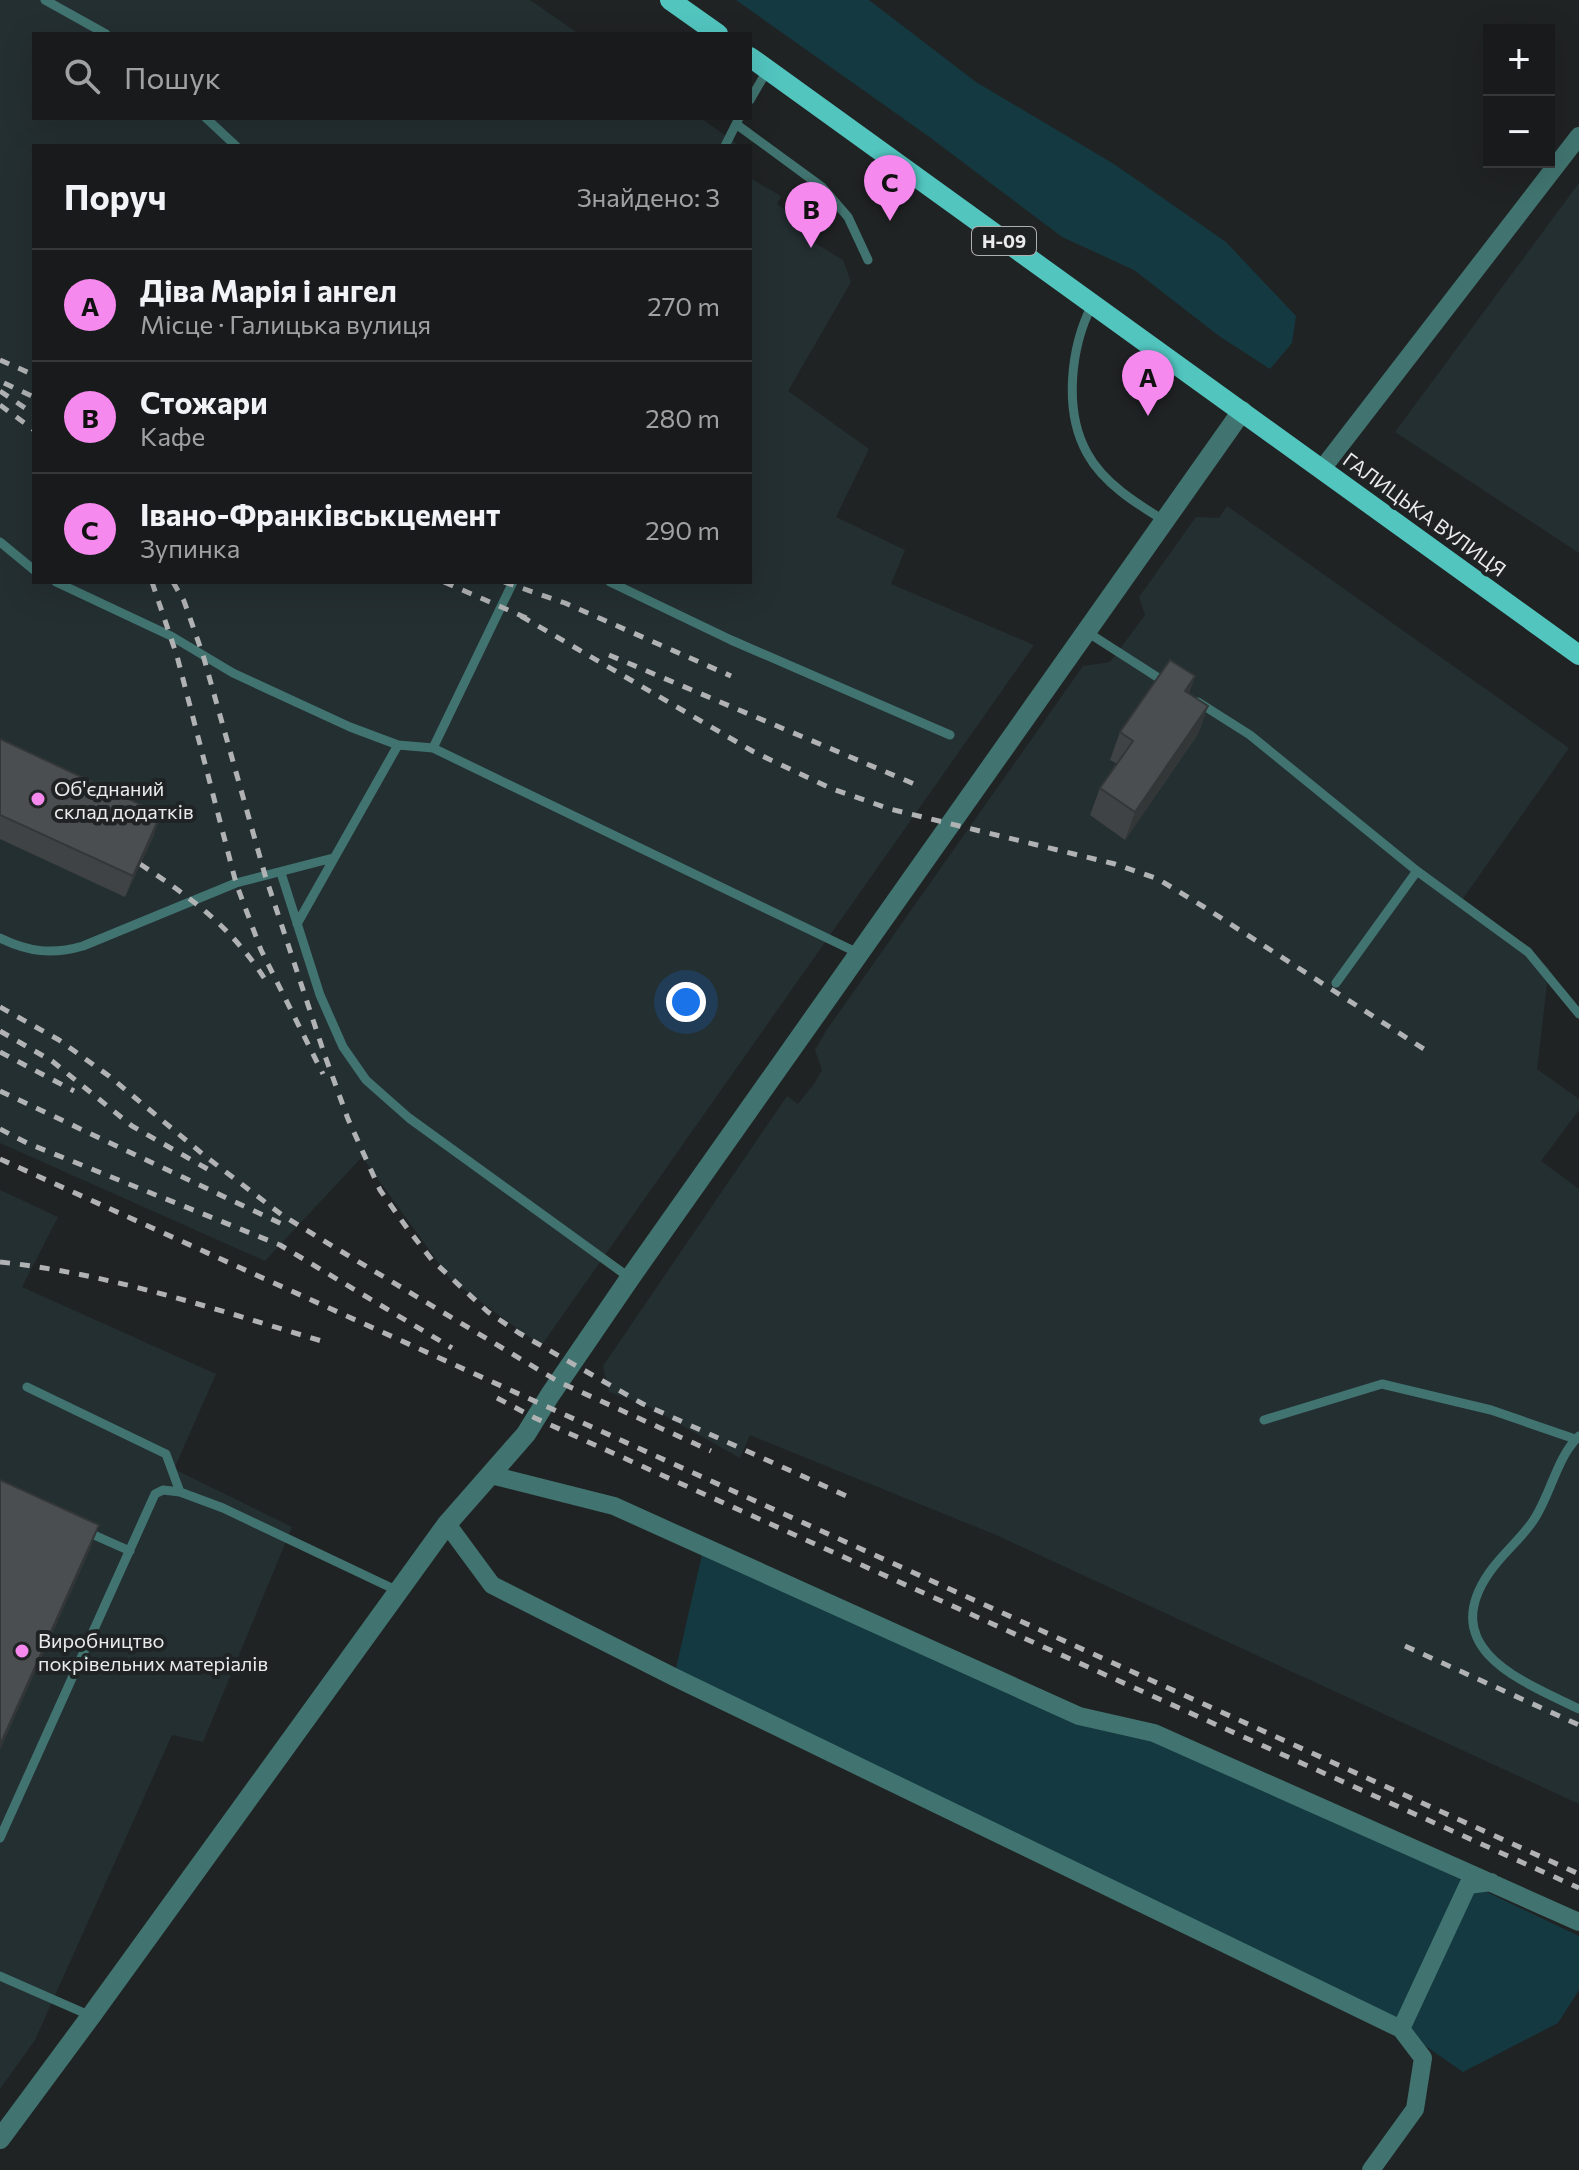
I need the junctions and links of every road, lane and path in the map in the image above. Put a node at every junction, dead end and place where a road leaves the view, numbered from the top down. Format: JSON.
{"nodes":[{"id":1,"x":45,"y":0,"type":"edge"},
{"id":2,"x":670,"y":0,"type":"edge"},
{"id":3,"x":102,"y":32,"type":"edge"},
{"id":4,"x":715,"y":32,"type":"edge"},
{"id":5,"x":752,"y":58,"type":"edge"},
{"id":6,"x":768,"y":69,"type":"junction"},
{"id":7,"x":752,"y":97,"type":"edge"},
{"id":8,"x":208,"y":120,"type":"edge"},
{"id":9,"x":738,"y":121,"type":"edge"},
{"id":10,"x":1579,"y":136,"type":"edge"},
{"id":11,"x":234,"y":144,"type":"edge"},
{"id":12,"x":726,"y":144,"type":"edge"},
{"id":13,"x":868,"y":260,"type":"dead end"},
{"id":14,"x":1092,"y":305,"type":"junction"},
{"id":15,"x":1242,"y":411,"type":"junction"},
{"id":16,"x":1322,"y":469,"type":"junction"},
{"id":17,"x":1165,"y":521,"type":"junction"},
{"id":18,"x":0,"y":542,"type":"edge"},
{"id":19,"x":32,"y":568,"type":"edge"},
{"id":20,"x":60,"y":584,"type":"edge"},
{"id":21,"x":512,"y":584,"type":"edge"},
{"id":22,"x":614,"y":584,"type":"edge"},
{"id":23,"x":1087,"y":632,"type":"junction"},
{"id":24,"x":1579,"y":655,"type":"edge"},
{"id":25,"x":1177,"y":690,"type":"edge"},
{"id":26,"x":1190,"y":697,"type":"edge"},
{"id":27,"x":950,"y":735,"type":"dead end"},
{"id":28,"x":398,"y":745,"type":"junction"},
{"id":29,"x":433,"y":748,"type":"junction"},
{"id":30,"x":333,"y":858,"type":"junction"},
{"id":31,"x":1417,"y":871,"type":"junction"},
{"id":32,"x":281,"y":873,"type":"junction"},
{"id":33,"x":297,"y":924,"type":"junction"},
{"id":34,"x":0,"y":938,"type":"edge"},
{"id":35,"x":858,"y":953,"type":"junction"},
{"id":36,"x":1336,"y":983,"type":"dead end"},
{"id":37,"x":1579,"y":1014,"type":"edge"},
{"id":38,"x":630,"y":1278,"type":"junction"},
{"id":39,"x":27,"y":1387,"type":"dead end"},
{"id":40,"x":1264,"y":1420,"type":"dead end"},
{"id":41,"x":1577,"y":1438,"type":"edge"},
{"id":42,"x":491,"y":1475,"type":"junction"},
{"id":43,"x":180,"y":1492,"type":"junction"},
{"id":44,"x":447,"y":1524,"type":"junction"},
{"id":45,"x":72,"y":1525,"type":"edge"},
{"id":46,"x":130,"y":1551,"type":"junction"},
{"id":47,"x":398,"y":1591,"type":"junction"},
{"id":48,"x":1579,"y":1709,"type":"edge"},
{"id":49,"x":0,"y":1838,"type":"edge"},
{"id":50,"x":1491,"y":1882,"type":"junction"},
{"id":51,"x":1579,"y":1922,"type":"edge"},
{"id":52,"x":0,"y":1976,"type":"edge"},
{"id":53,"x":91,"y":2016,"type":"junction"},
{"id":54,"x":1401,"y":2029,"type":"junction"},
{"id":55,"x":0,"y":2139,"type":"edge"},
{"id":56,"x":1371,"y":2170,"type":"edge"}],
"edges":[{"from":1,"to":3,"type":"lane"},
{"from":2,"to":4,"type":"main road"},
{"from":5,"to":6,"type":"main road","number":"Н-09"},
{"from":6,"to":7,"type":"lane"},
{"from":6,"to":14,"type":"main road","number":"Н-09"},
{"from":8,"to":11,"type":"lane"},
{"from":9,"to":12,"type":"lane"},
{"from":9,"to":13,"type":"lane"},
{"from":10,"to":16,"type":"street"},
{"from":14,"to":15,"type":"main road","number":"Н-09"},
{"from":14,"to":17,"type":"lane"},
{"from":15,"to":16,"type":"main road","name":"ГАЛИЦЬКА ВУЛИЦЯ","number":"Н-09"},
{"from":15,"to":17,"type":"street"},
{"from":16,"to":24,"type":"main road","name":"ГАЛИЦЬКА ВУЛИЦЯ","number":"Н-09"},
{"from":17,"to":23,"type":"street"},
{"from":18,"to":19,"type":"lane"},
{"from":20,"to":28,"type":"lane"},
{"from":21,"to":29,"type":"lane"},
{"from":22,"to":27,"type":"lane"},
{"from":23,"to":25,"type":"lane"},
{"from":23,"to":35,"type":"street"},
{"from":26,"to":31,"type":"lane"},
{"from":28,"to":29,"type":"lane"},
{"from":28,"to":30,"type":"lane"},
{"from":29,"to":35,"type":"lane"},
{"from":30,"to":32,"type":"lane"},
{"from":30,"to":33,"type":"lane"},
{"from":31,"to":36,"type":"lane"},
{"from":31,"to":37,"type":"lane"},
{"from":32,"to":33,"type":"lane"},
{"from":32,"to":34,"type":"lane"},
{"from":33,"to":38,"type":"lane"},
{"from":35,"to":38,"type":"street"},
{"from":38,"to":42,"type":"street"},
{"from":39,"to":43,"type":"lane"},
{"from":40,"to":41,"type":"lane"},
{"from":41,"to":48,"type":"lane"},
{"from":42,"to":44,"type":"street"},
{"from":42,"to":50,"type":"street"},
{"from":43,"to":46,"type":"lane"},
{"from":43,"to":47,"type":"lane"},
{"from":44,"to":47,"type":"street"},
{"from":44,"to":54,"type":"street"},
{"from":45,"to":46,"type":"lane"},
{"from":46,"to":49,"type":"lane"},
{"from":47,"to":53,"type":"street"},
{"from":50,"to":51,"type":"street"},
{"from":50,"to":54,"type":"street"},
{"from":52,"to":53,"type":"lane"},
{"from":53,"to":55,"type":"street"},
{"from":54,"to":56,"type":"street"}]}
